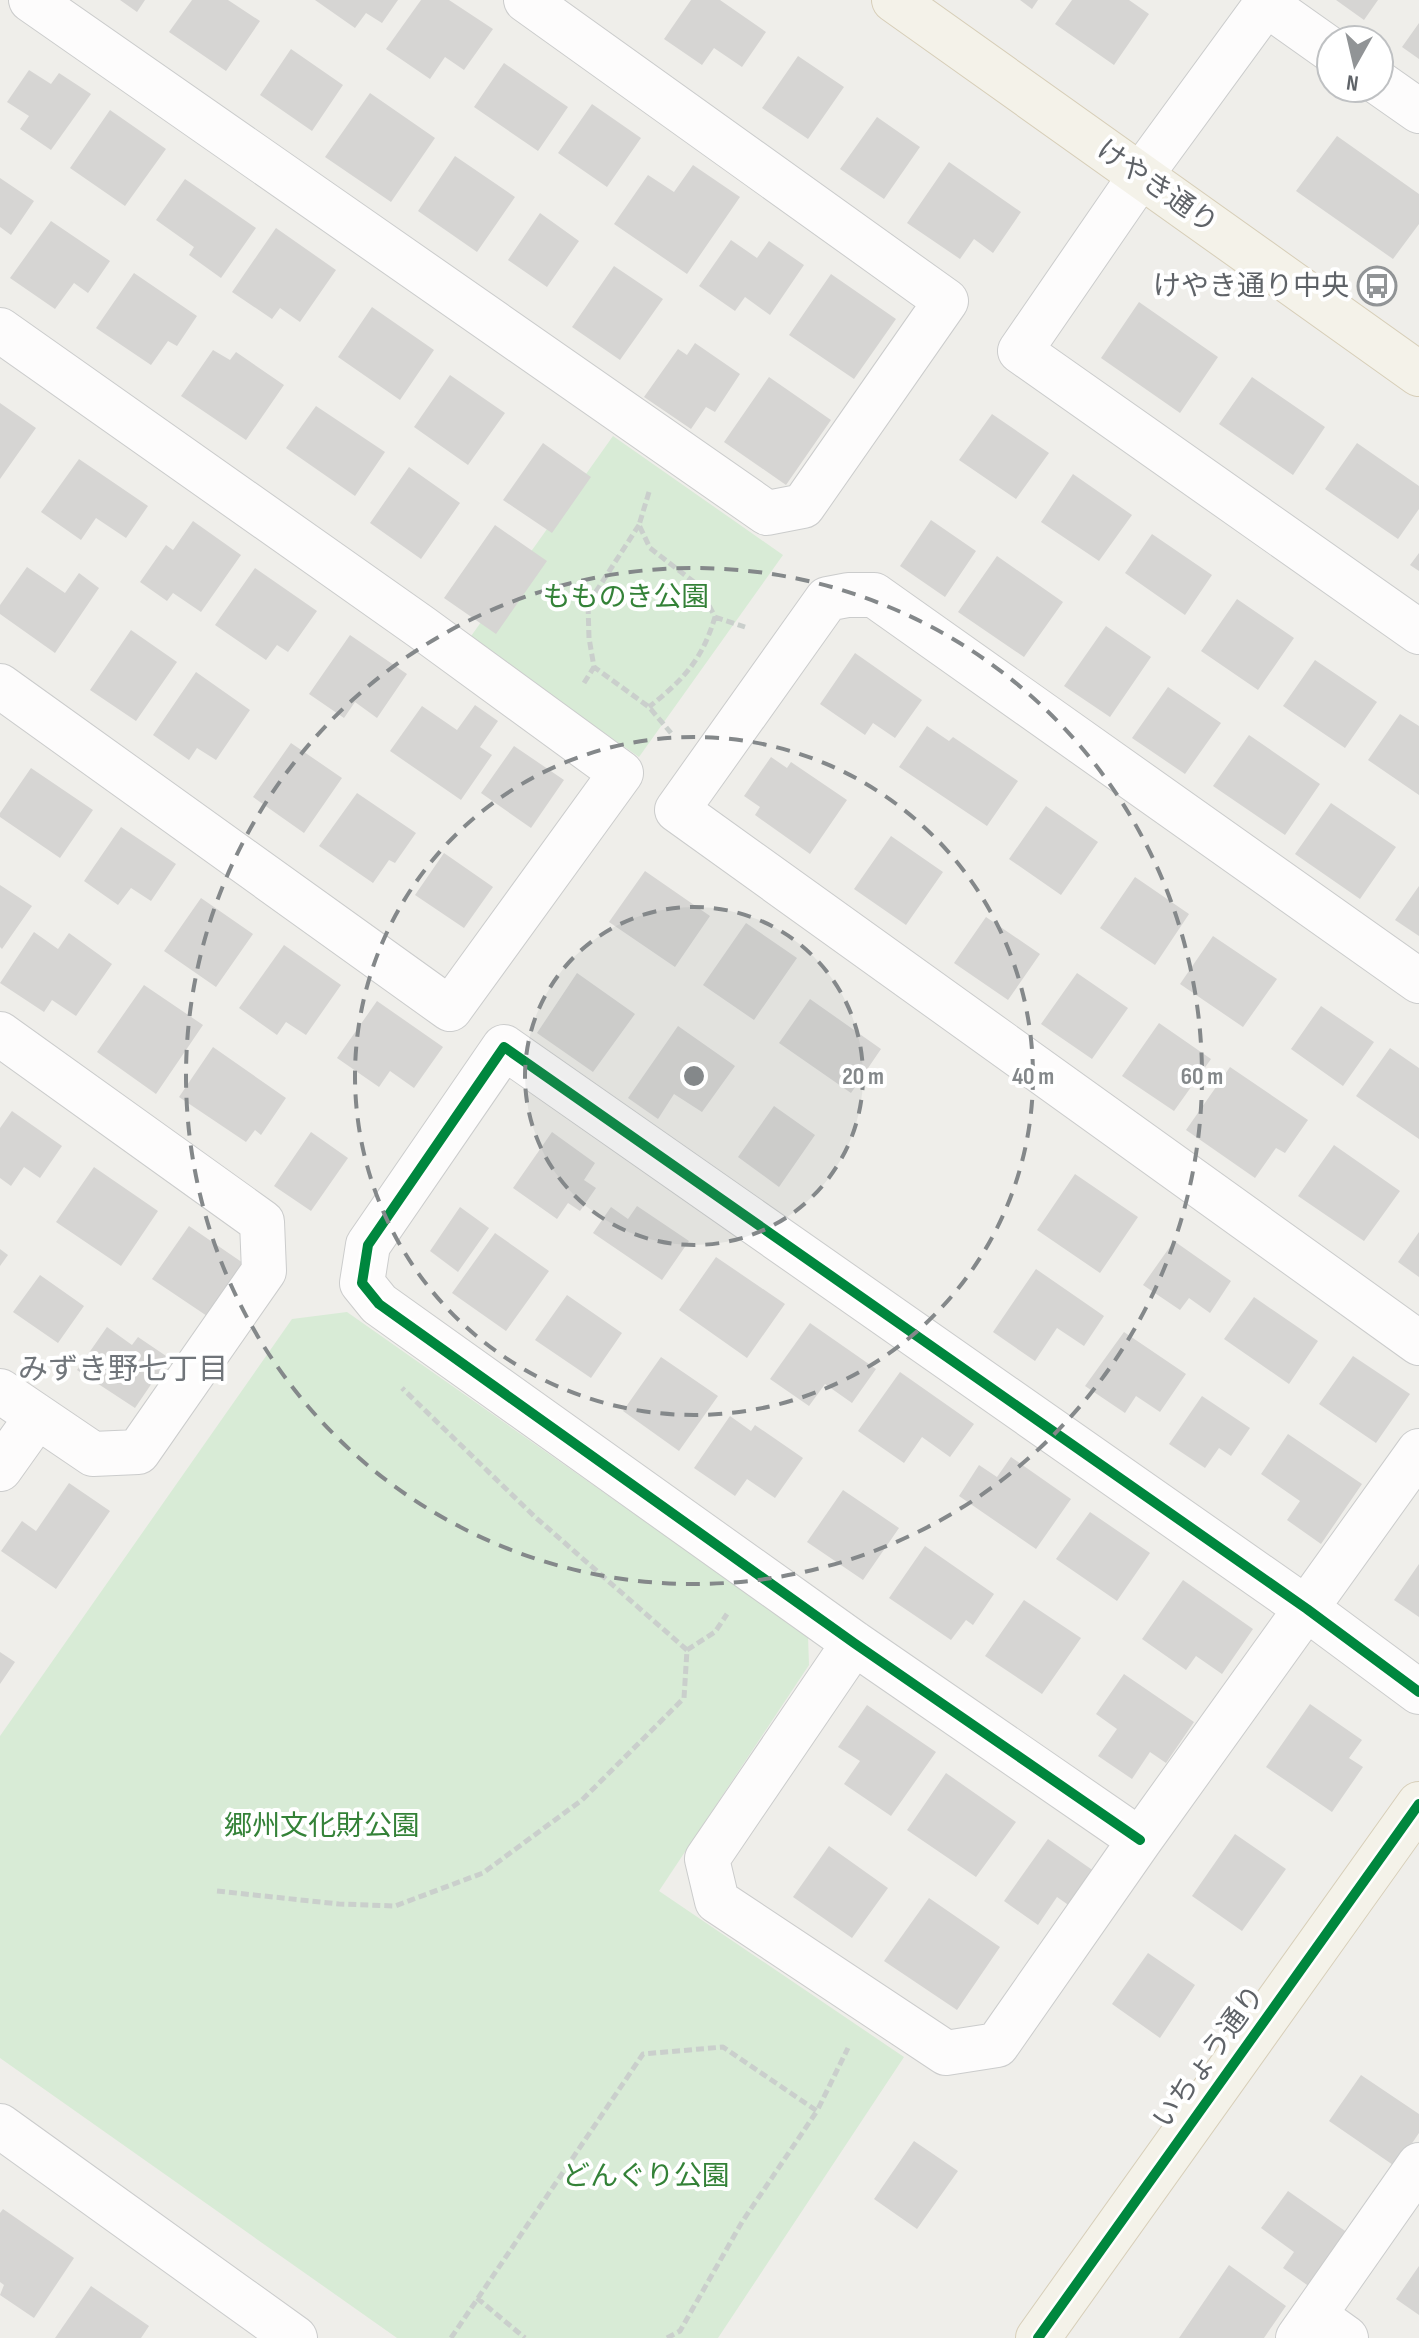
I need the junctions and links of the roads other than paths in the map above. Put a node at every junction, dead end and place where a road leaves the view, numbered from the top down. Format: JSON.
{"nodes":[{"id":1,"x":31,"y":0,"type":"edge"},
{"id":2,"x":526,"y":0,"type":"edge"},
{"id":3,"x":894,"y":0,"type":"edge"},
{"id":4,"x":1315,"y":39,"type":"edge"},
{"id":5,"x":1395,"y":94,"type":"edge"},
{"id":6,"x":1419,"y":111,"type":"edge"},
{"id":7,"x":1141,"y":175,"type":"junction"},
{"id":8,"x":0,"y":330,"type":"edge"},
{"id":9,"x":1419,"y":374,"type":"edge"},
{"id":10,"x":1419,"y":632,"type":"edge"},
{"id":11,"x":0,"y":686,"type":"edge"},
{"id":12,"x":1419,"y":981,"type":"edge"},
{"id":13,"x":0,"y":1034,"type":"edge"},
{"id":14,"x":1419,"y":1343,"type":"edge"},
{"id":15,"x":0,"y":1391,"type":"edge"},
{"id":16,"x":37,"y":1417,"type":"junction"},
{"id":17,"x":1419,"y":1451,"type":"edge"},
{"id":18,"x":0,"y":1469,"type":"edge"},
{"id":19,"x":1307,"y":1609,"type":"junction"},
{"id":20,"x":854,"y":1643,"type":"junction"},
{"id":21,"x":1419,"y":1692,"type":"edge"},
{"id":22,"x":1419,"y":1804,"type":"edge"},
{"id":23,"x":1140,"y":1840,"type":"junction"},
{"id":24,"x":0,"y":2126,"type":"edge"},
{"id":25,"x":1419,"y":2165,"type":"edge"},
{"id":26,"x":1319,"y":2330,"type":"edge"},
{"id":27,"x":295,"y":2338,"type":"edge"},
{"id":28,"x":1038,"y":2338,"type":"edge"}],
"edges":[{"from":1,"to":2,"type":"street"},
{"from":3,"to":7,"type":"main road","name":"けやき通り"},
{"from":4,"to":7,"type":"street"},
{"from":5,"to":6,"type":"street"},
{"from":7,"to":9,"type":"main road","name":"けやき通り"},
{"from":7,"to":10,"type":"street"},
{"from":8,"to":11,"type":"street"},
{"from":12,"to":14,"type":"street"},
{"from":13,"to":16,"type":"street"},
{"from":15,"to":16,"type":"street"},
{"from":16,"to":18,"type":"street"},
{"from":17,"to":19,"type":"street"},
{"from":19,"to":20,"type":"street"},
{"from":19,"to":21,"type":"street"},
{"from":19,"to":23,"type":"street"},
{"from":20,"to":23,"type":"street"},
{"from":20,"to":23,"type":"street"},
{"from":22,"to":28,"type":"main road","name":"いちょう通り"},
{"from":24,"to":27,"type":"street"},
{"from":25,"to":26,"type":"street"}]}
